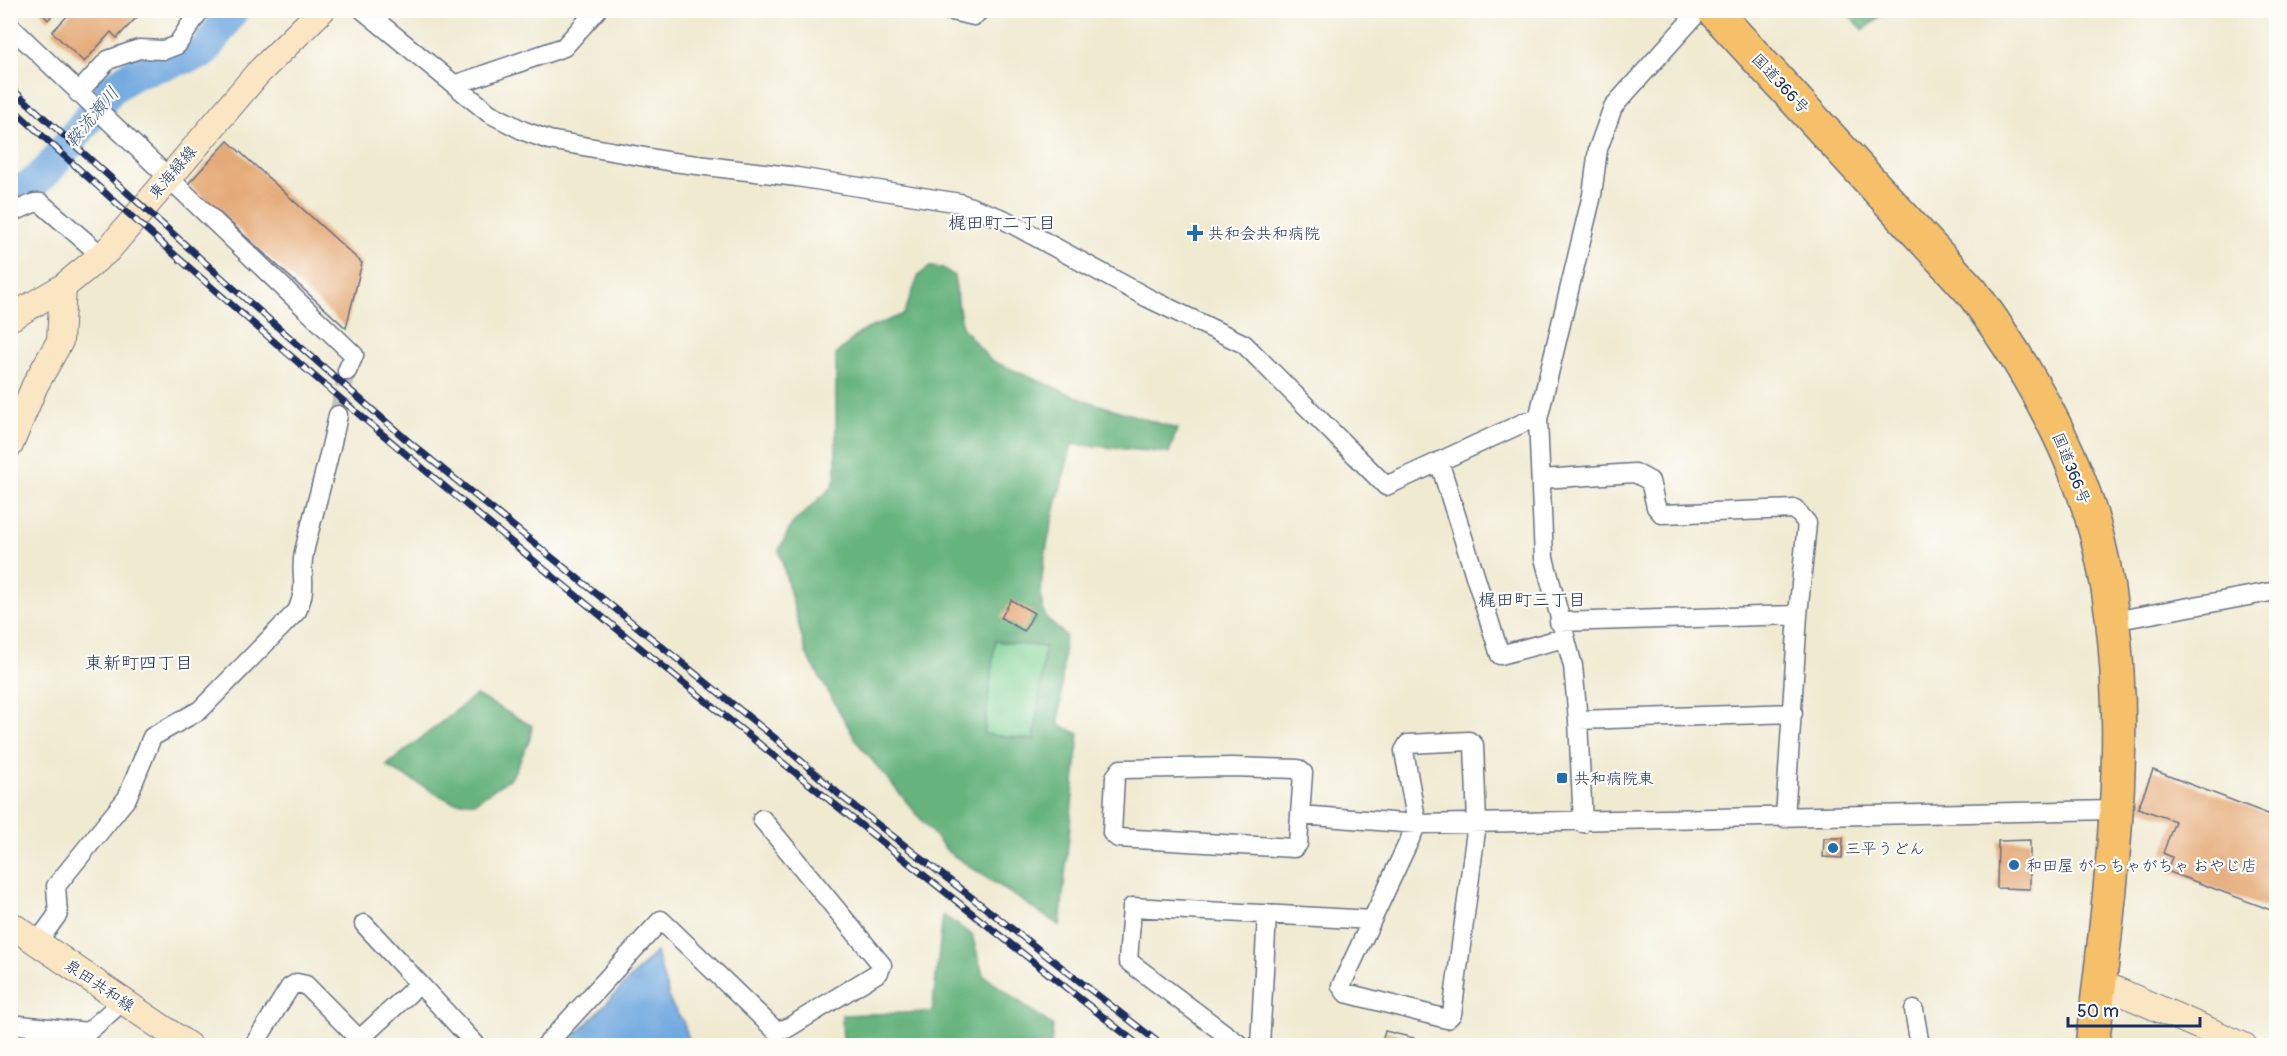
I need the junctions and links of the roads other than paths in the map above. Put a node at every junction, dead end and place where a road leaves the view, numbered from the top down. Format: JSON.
{"nodes":[{"id":1,"x":200,"y":10,"type":"edge"},
{"id":2,"x":321,"y":10,"type":"edge"},
{"id":3,"x":363,"y":10,"type":"edge"},
{"id":4,"x":597,"y":10,"type":"edge"},
{"id":5,"x":947,"y":10,"type":"edge"},
{"id":6,"x":980,"y":10,"type":"edge"},
{"id":7,"x":1700,"y":10,"type":"edge"},
{"id":8,"x":1713,"y":10,"type":"edge"},
{"id":9,"x":10,"y":26,"type":"edge"},
{"id":10,"x":457,"y":84,"type":"junction"},
{"id":11,"x":83,"y":97,"type":"junction"},
{"id":12,"x":169,"y":175,"type":"junction"},
{"id":13,"x":10,"y":211,"type":"edge"},
{"id":14,"x":101,"y":255,"type":"junction"},
{"id":15,"x":63,"y":287,"type":"junction"},
{"id":16,"x":10,"y":318,"type":"edge"},
{"id":17,"x":347,"y":370,"type":"tunnel mouth"},
{"id":18,"x":338,"y":415,"type":"tunnel mouth"},
{"id":19,"x":1538,"y":419,"type":"junction"},
{"id":20,"x":10,"y":445,"type":"edge"},
{"id":21,"x":1439,"y":461,"type":"junction"},
{"id":22,"x":1541,"y":479,"type":"junction"},
{"id":23,"x":2277,"y":591,"type":"edge"},
{"id":24,"x":1798,"y":615,"type":"junction"},
{"id":25,"x":2113,"y":621,"type":"junction"},
{"id":26,"x":1562,"y":630,"type":"junction"},
{"id":27,"x":1793,"y":713,"type":"junction"},
{"id":28,"x":1578,"y":720,"type":"junction"},
{"id":29,"x":2115,"y":810,"type":"junction"},
{"id":30,"x":1300,"y":815,"type":"junction"},
{"id":31,"x":1785,"y":818,"type":"junction"},
{"id":32,"x":762,"y":819,"type":"dead end"},
{"id":33,"x":1583,"y":823,"type":"junction"},
{"id":34,"x":1417,"y":824,"type":"junction"},
{"id":35,"x":1477,"y":824,"type":"junction"},
{"id":36,"x":1267,"y":914,"type":"junction"},
{"id":37,"x":1372,"y":920,"type":"junction"},
{"id":38,"x":10,"y":924,"type":"edge"},
{"id":39,"x":364,"y":924,"type":"dead end"},
{"id":40,"x":38,"y":943,"type":"junction"},
{"id":41,"x":2100,"y":983,"type":"junction"},
{"id":42,"x":418,"y":985,"type":"junction"},
{"id":43,"x":124,"y":1000,"type":"junction"},
{"id":44,"x":1914,"y":1010,"type":"dead end"},
{"id":45,"x":10,"y":1024,"type":"edge"},
{"id":46,"x":255,"y":1043,"type":"dead end"},
{"id":47,"x":189,"y":1046,"type":"edge"},
{"id":48,"x":477,"y":1046,"type":"edge"},
{"id":49,"x":545,"y":1046,"type":"edge"},
{"id":50,"x":1241,"y":1046,"type":"edge"},
{"id":51,"x":1260,"y":1046,"type":"edge"},
{"id":52,"x":1920,"y":1046,"type":"edge"},
{"id":53,"x":2092,"y":1046,"type":"edge"},
{"id":54,"x":2244,"y":1046,"type":"edge"}],
"edges":[{"from":1,"to":11,"type":"street"},
{"from":2,"to":12,"type":"main road","name":"東海緑線"},
{"from":3,"to":10,"type":"street"},
{"from":4,"to":10,"type":"street"},
{"from":5,"to":6,"type":"street"},
{"from":7,"to":19,"type":"street"},
{"from":8,"to":25,"type":"highway","name":"国道366号"},
{"from":9,"to":11,"type":"street"},
{"from":10,"to":21,"type":"street"},
{"from":11,"to":12,"type":"street"},
{"from":12,"to":14,"type":"main road","name":"東海緑線"},
{"from":12,"to":17,"type":"street"},
{"from":13,"to":14,"type":"street"},
{"from":14,"to":15,"type":"main road","name":"東海緑線"},
{"from":15,"to":16,"type":"main road","name":"東海緑線"},
{"from":15,"to":20,"type":"main road"},
{"from":18,"to":40,"type":"street"},
{"from":19,"to":21,"type":"street"},
{"from":19,"to":22,"type":"street"},
{"from":21,"to":26,"type":"street"},
{"from":22,"to":24,"type":"street"},
{"from":22,"to":26,"type":"street"},
{"from":23,"to":25,"type":"street"},
{"from":24,"to":26,"type":"street"},
{"from":24,"to":27,"type":"street"},
{"from":25,"to":29,"type":"highway","name":"国道366号"},
{"from":26,"to":28,"type":"street"},
{"from":27,"to":28,"type":"street"},
{"from":27,"to":31,"type":"street"},
{"from":28,"to":33,"type":"street"},
{"from":29,"to":31,"type":"street"},
{"from":29,"to":41,"type":"highway","name":"国道366号"},
{"from":30,"to":30,"type":"street"},
{"from":30,"to":34,"type":"street"},
{"from":31,"to":33,"type":"street"},
{"from":32,"to":49,"type":"street"},
{"from":33,"to":35,"type":"street"},
{"from":34,"to":35,"type":"street"},
{"from":34,"to":35,"type":"street"},
{"from":34,"to":37,"type":"street"},
{"from":35,"to":37,"type":"street"},
{"from":36,"to":37,"type":"street"},
{"from":36,"to":50,"type":"street"},
{"from":36,"to":51,"type":"street"},
{"from":38,"to":40,"type":"main road","name":"泉田共和線"},
{"from":39,"to":42,"type":"street"},
{"from":40,"to":43,"type":"main road","name":"泉田共和線"},
{"from":41,"to":53,"type":"highway","name":"国道366号"},
{"from":41,"to":54,"type":"main road"},
{"from":42,"to":46,"type":"street"},
{"from":42,"to":48,"type":"street"},
{"from":43,"to":45,"type":"street"},
{"from":43,"to":47,"type":"main road","name":"泉田共和線"},
{"from":44,"to":52,"type":"street"}]}
